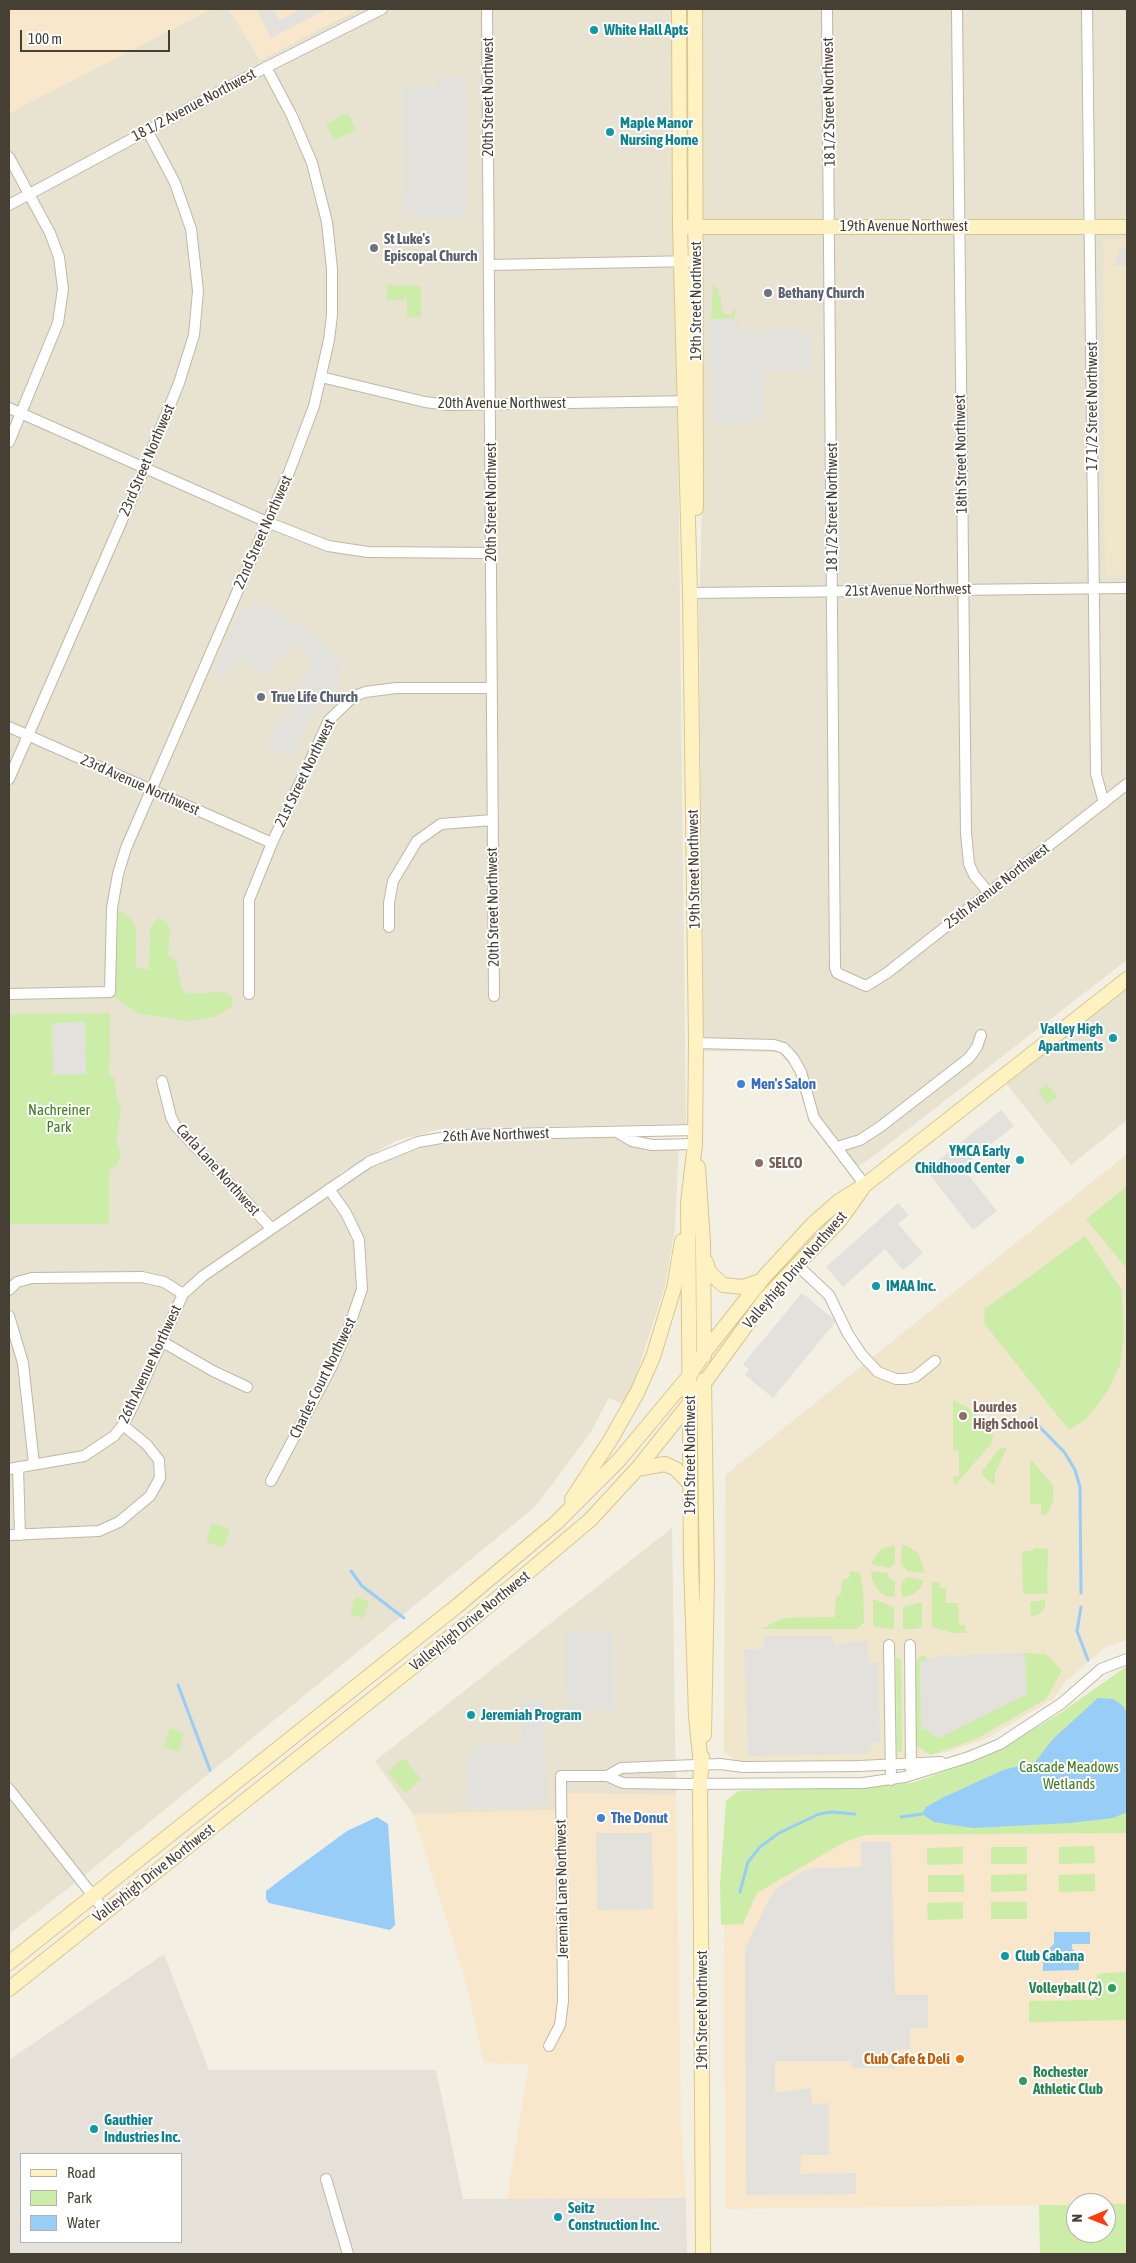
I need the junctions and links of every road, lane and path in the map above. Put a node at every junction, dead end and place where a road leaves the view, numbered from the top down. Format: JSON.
{"nodes":[{"id":1,"x":382,"y":9,"type":"edge"},
{"id":2,"x":487,"y":9,"type":"edge"},
{"id":3,"x":679,"y":9,"type":"edge"},
{"id":4,"x":694,"y":9,"type":"edge"},
{"id":5,"x":827,"y":9,"type":"edge"},
{"id":6,"x":957,"y":9,"type":"edge"},
{"id":7,"x":1087,"y":9,"type":"edge"},
{"id":8,"x":266,"y":67,"type":"junction"},
{"id":9,"x":147,"y":130,"type":"junction"},
{"id":10,"x":9,"y":157,"type":"edge"},
{"id":11,"x":30,"y":195,"type":"junction"},
{"id":12,"x":9,"y":206,"type":"edge"},
{"id":13,"x":831,"y":226,"type":"junction"},
{"id":14,"x":1127,"y":226,"type":"edge"},
{"id":15,"x":696,"y":227,"type":"junction"},
{"id":16,"x":958,"y":227,"type":"junction"},
{"id":17,"x":1090,"y":227,"type":"junction"},
{"id":18,"x":680,"y":228,"type":"junction"},
{"id":19,"x":681,"y":261,"type":"junction"},
{"id":20,"x":696,"y":261,"type":"junction"},
{"id":21,"x":489,"y":265,"type":"junction"},
{"id":22,"x":321,"y":378,"type":"junction"},
{"id":23,"x":691,"y":401,"type":"junction"},
{"id":24,"x":491,"y":404,"type":"junction"},
{"id":25,"x":9,"y":408,"type":"edge"},
{"id":26,"x":22,"y":414,"type":"junction"},
{"id":27,"x":9,"y":442,"type":"edge"},
{"id":28,"x":144,"y":468,"type":"junction"},
{"id":29,"x":267,"y":522,"type":"junction"},
{"id":30,"x":491,"y":553,"type":"junction"},
{"id":31,"x":964,"y":588,"type":"junction"},
{"id":32,"x":1093,"y":588,"type":"junction"},
{"id":33,"x":1127,"y":588,"type":"edge"},
{"id":34,"x":832,"y":592,"type":"junction"},
{"id":35,"x":690,"y":594,"type":"junction"},
{"id":36,"x":492,"y":688,"type":"junction"},
{"id":37,"x":9,"y":726,"type":"edge"},
{"id":38,"x":28,"y":735,"type":"junction"},
{"id":39,"x":9,"y":779,"type":"edge"},
{"id":40,"x":1127,"y":784,"type":"edge"},
{"id":41,"x":150,"y":790,"type":"junction"},
{"id":42,"x":1104,"y":803,"type":"junction"},
{"id":43,"x":493,"y":820,"type":"junction"},
{"id":44,"x":272,"y":843,"type":"junction"},
{"id":45,"x":988,"y":892,"type":"junction"},
{"id":46,"x":388,"y":927,"type":"dead end"},
{"id":47,"x":1127,"y":979,"type":"edge"},
{"id":48,"x":866,"y":986,"type":"joint"},
{"id":49,"x":9,"y":994,"type":"edge"},
{"id":50,"x":248,"y":994,"type":"dead end"},
{"id":51,"x":494,"y":996,"type":"dead end"},
{"id":52,"x":981,"y":1035,"type":"dead end"},
{"id":53,"x":696,"y":1043,"type":"junction"},
{"id":54,"x":162,"y":1081,"type":"dead end"},
{"id":55,"x":695,"y":1137,"type":"junction"},
{"id":56,"x":837,"y":1147,"type":"junction"},
{"id":57,"x":865,"y":1185,"type":"junction"},
{"id":58,"x":329,"y":1189,"type":"junction"},
{"id":59,"x":688,"y":1203,"type":"junction"},
{"id":60,"x":271,"y":1228,"type":"junction"},
{"id":61,"x":703,"y":1243,"type":"junction"},
{"id":62,"x":797,"y":1265,"type":"junction"},
{"id":63,"x":764,"y":1277,"type":"junction"},
{"id":64,"x":9,"y":1290,"type":"edge"},
{"id":65,"x":182,"y":1294,"type":"junction"},
{"id":66,"x":9,"y":1316,"type":"edge"},
{"id":67,"x":162,"y":1341,"type":"junction"},
{"id":68,"x":704,"y":1353,"type":"junction"},
{"id":69,"x":935,"y":1361,"type":"dead end"},
{"id":70,"x":690,"y":1375,"type":"junction"},
{"id":71,"x":704,"y":1381,"type":"junction"},
{"id":72,"x":247,"y":1387,"type":"dead end"},
{"id":73,"x":689,"y":1404,"type":"junction"},
{"id":74,"x":123,"y":1425,"type":"junction"},
{"id":75,"x":34,"y":1464,"type":"junction"},
{"id":76,"x":13,"y":1468,"type":"edge"},
{"id":77,"x":637,"y":1469,"type":"junction"},
{"id":78,"x":272,"y":1481,"type":"dead end"},
{"id":79,"x":690,"y":1484,"type":"junction"},
{"id":80,"x":556,"y":1523,"type":"junction"},
{"id":81,"x":9,"y":1535,"type":"edge"},
{"id":82,"x":20,"y":1535,"type":"junction"},
{"id":83,"x":889,"y":1645,"type":"dead end"},
{"id":84,"x":910,"y":1645,"type":"dead end"},
{"id":85,"x":1127,"y":1659,"type":"edge"},
{"id":86,"x":969,"y":1757,"type":"junction"},
{"id":87,"x":890,"y":1764,"type":"junction"},
{"id":88,"x":912,"y":1764,"type":"junction"},
{"id":89,"x":701,"y":1766,"type":"junction"},
{"id":90,"x":607,"y":1776,"type":"junction"},
{"id":91,"x":911,"y":1776,"type":"junction"},
{"id":92,"x":892,"y":1780,"type":"junction"},
{"id":93,"x":700,"y":1783,"type":"junction"},
{"id":94,"x":9,"y":1789,"type":"edge"},
{"id":95,"x":93,"y":1896,"type":"junction"},
{"id":96,"x":106,"y":1912,"type":"junction"},
{"id":97,"x":9,"y":1963,"type":"edge"},
{"id":98,"x":9,"y":1989,"type":"edge"},
{"id":99,"x":548,"y":2046,"type":"dead end"},
{"id":100,"x":326,"y":2179,"type":"dead end"},
{"id":101,"x":348,"y":2254,"type":"edge"},
{"id":102,"x":703,"y":2254,"type":"edge"}],
"edges":[{"from":1,"to":8,"type":"street","name":"18 1/2 Avenue Northwest"},
{"from":2,"to":21,"type":"street","name":"20th Street Northwest"},
{"from":3,"to":18,"type":"main road","name":"19th Street Northwest"},
{"from":4,"to":15,"type":"main road","name":"19th Street Northwest"},
{"from":5,"to":13,"type":"street","name":"18 1/2 Street Northwest"},
{"from":6,"to":16,"type":"street","name":"18th Street Northwest"},
{"from":7,"to":17,"type":"street","name":"17 1/2 Street Northwest"},
{"from":8,"to":9,"type":"street","name":"18 1/2 Avenue Northwest"},
{"from":8,"to":22,"type":"street","name":"22nd Street Northwest"},
{"from":9,"to":11,"type":"street","name":"18 1/2 Avenue Northwest"},
{"from":9,"to":28,"type":"street","name":"23rd Street Northwest"},
{"from":10,"to":11,"type":"street"},
{"from":11,"to":12,"type":"street","name":"18 1/2 Avenue Northwest"},
{"from":11,"to":26,"type":"street"},
{"from":13,"to":15,"type":"main road","name":"19th Avenue Northwest"},
{"from":13,"to":16,"type":"main road","name":"19th Avenue Northwest"},
{"from":13,"to":34,"type":"street","name":"18 1/2 Street Northwest"},
{"from":14,"to":17,"type":"main road","name":"19th Avenue Northwest"},
{"from":15,"to":18,"type":"main road","name":"19th Avenue Northwest"},
{"from":15,"to":20,"type":"main road","name":"19th Street Northwest"},
{"from":16,"to":17,"type":"main road","name":"19th Avenue Northwest"},
{"from":16,"to":31,"type":"street","name":"18th Street Northwest"},
{"from":17,"to":32,"type":"street","name":"17 1/2 Street Northwest"},
{"from":18,"to":19,"type":"main road","name":"19th Street Northwest"},
{"from":19,"to":20,"type":"street"},
{"from":19,"to":21,"type":"street"},
{"from":19,"to":23,"type":"main road","name":"19th Street Northwest"},
{"from":20,"to":23,"type":"main road","name":"19th Street Northwest"},
{"from":21,"to":24,"type":"street","name":"20th Street Northwest"},
{"from":22,"to":24,"type":"street","name":"20th Avenue Northwest"},
{"from":22,"to":29,"type":"street","name":"22nd Street Northwest"},
{"from":23,"to":24,"type":"street","name":"20th Avenue Northwest"},
{"from":23,"to":35,"type":"main road","name":"19th Street Northwest"},
{"from":24,"to":30,"type":"street","name":"20th Street Northwest"},
{"from":25,"to":26,"type":"street"},
{"from":26,"to":27,"type":"street"},
{"from":26,"to":28,"type":"street"},
{"from":28,"to":29,"type":"street"},
{"from":28,"to":38,"type":"street","name":"23rd Street Northwest"},
{"from":29,"to":30,"type":"street"},
{"from":29,"to":41,"type":"street","name":"22nd Street Northwest"},
{"from":30,"to":36,"type":"street","name":"20th Street Northwest"},
{"from":31,"to":32,"type":"street","name":"21st Avenue Northwest"},
{"from":31,"to":34,"type":"street","name":"21st Avenue Northwest"},
{"from":31,"to":45,"type":"street","name":"18th Street Northwest"},
{"from":32,"to":33,"type":"street","name":"21st Avenue Northwest"},
{"from":32,"to":42,"type":"street","name":"17 1/2 Street Northwest"},
{"from":34,"to":35,"type":"street","name":"21st Avenue Northwest"},
{"from":34,"to":48,"type":"street","name":"18 1/2 Street Northwest"},
{"from":35,"to":53,"type":"main road","name":"19th Street Northwest"},
{"from":36,"to":43,"type":"street","name":"20th Street Northwest"},
{"from":36,"to":44,"type":"street","name":"21st Street Northwest"},
{"from":37,"to":38,"type":"street","name":"23rd Avenue Northwest"},
{"from":38,"to":39,"type":"street","name":"23rd Street Northwest"},
{"from":38,"to":41,"type":"street","name":"23rd Avenue Northwest"},
{"from":40,"to":42,"type":"street","name":"25th Avenue Northwest"},
{"from":41,"to":44,"type":"street","name":"23rd Avenue Northwest"},
{"from":41,"to":49,"type":"street","name":"22nd Street Northwest"},
{"from":42,"to":45,"type":"street","name":"25th Avenue Northwest"},
{"from":43,"to":46,"type":"street"},
{"from":43,"to":51,"type":"street","name":"20th Street Northwest"},
{"from":44,"to":50,"type":"street","name":"21st Street Northwest"},
{"from":45,"to":48,"type":"street","name":"25th Avenue Northwest"},
{"from":47,"to":57,"type":"main road","name":"Valleyhigh Drive Northwest"},
{"from":52,"to":56,"type":"street"},
{"from":53,"to":55,"type":"main road","name":"19th Street Northwest"},
{"from":53,"to":56,"type":"street"},
{"from":54,"to":60,"type":"street","name":"Carla Lane Northwest"},
{"from":55,"to":58,"type":"street","name":"26th Ave Northwest"},
{"from":55,"to":59,"type":"main road","name":"19th Street Northwest"},
{"from":55,"to":61,"type":"main road","name":"19th Street Northwest"},
{"from":56,"to":57,"type":"street"},
{"from":57,"to":62,"type":"main road","name":"Valleyhigh Drive Northwest"},
{"from":57,"to":63,"type":"main road","name":"Valleyhigh Drive Northwest"},
{"from":58,"to":60,"type":"street","name":"26th Avenue Northwest"},
{"from":58,"to":78,"type":"street","name":"Charles Court Northwest"},
{"from":59,"to":70,"type":"main road","name":"19th Street Northwest"},
{"from":59,"to":80,"type":"main road"},
{"from":60,"to":65,"type":"street","name":"26th Avenue Northwest"},
{"from":61,"to":63,"type":"main road"},
{"from":61,"to":68,"type":"main road","name":"19th Street Northwest"},
{"from":62,"to":69,"type":"street"},
{"from":62,"to":71,"type":"main road","name":"Valleyhigh Drive Northwest"},
{"from":63,"to":68,"type":"main road","name":"Valleyhigh Drive Northwest"},
{"from":64,"to":65,"type":"street"},
{"from":65,"to":67,"type":"street","name":"26th Avenue Northwest"},
{"from":66,"to":75,"type":"street"},
{"from":67,"to":72,"type":"street"},
{"from":67,"to":74,"type":"street","name":"26th Avenue Northwest"},
{"from":68,"to":70,"type":"main road","name":"Valleyhigh Drive Northwest"},
{"from":68,"to":71,"type":"main road","name":"19th Street Northwest"},
{"from":70,"to":73,"type":"main road","name":"19th Street Northwest"},
{"from":70,"to":80,"type":"main road","name":"Valleyhigh Drive Northwest"},
{"from":71,"to":73,"type":"main road","name":"Valleyhigh Drive Northwest"},
{"from":71,"to":89,"type":"main road","name":"19th Street Northwest"},
{"from":73,"to":77,"type":"main road","name":"Valleyhigh Drive Northwest"},
{"from":73,"to":79,"type":"main road","name":"19th Street Northwest"},
{"from":74,"to":75,"type":"street","name":"26th Avenue Northwest"},
{"from":74,"to":82,"type":"street"},
{"from":75,"to":76,"type":"street","name":"26th Avenue Northwest"},
{"from":76,"to":82,"type":"street"},
{"from":77,"to":79,"type":"main road"},
{"from":77,"to":96,"type":"main road","name":"Valleyhigh Drive Northwest"},
{"from":79,"to":89,"type":"main road","name":"19th Street Northwest"},
{"from":80,"to":95,"type":"main road","name":"Valleyhigh Drive Northwest"},
{"from":81,"to":82,"type":"street"},
{"from":83,"to":87,"type":"street"},
{"from":84,"to":88,"type":"street"},
{"from":85,"to":86,"type":"street"},
{"from":86,"to":88,"type":"street","name":"Jeremiah Lane Northwest"},
{"from":86,"to":91,"type":"street","name":"Jeremiah Lane Northwest"},
{"from":87,"to":88,"type":"street","name":"Jeremiah Lane Northwest"},
{"from":87,"to":89,"type":"street","name":"Jeremiah Lane Northwest"},
{"from":87,"to":92,"type":"street"},
{"from":88,"to":91,"type":"street"},
{"from":89,"to":90,"type":"street","name":"Jeremiah Lane Northwest"},
{"from":89,"to":93,"type":"main road","name":"19th Street Northwest"},
{"from":90,"to":93,"type":"street","name":"Jeremiah Lane Northwest"},
{"from":90,"to":99,"type":"street","name":"Jeremiah Lane Northwest"},
{"from":91,"to":92,"type":"street","name":"Jeremiah Lane Northwest"},
{"from":92,"to":93,"type":"street","name":"Jeremiah Lane Northwest"},
{"from":93,"to":102,"type":"main road","name":"19th Street Northwest"},
{"from":94,"to":95,"type":"street"},
{"from":95,"to":96,"type":"street"},
{"from":95,"to":97,"type":"main road","name":"Valleyhigh Drive Northwest"},
{"from":96,"to":98,"type":"main road","name":"Valleyhigh Drive Northwest"},
{"from":100,"to":101,"type":"street"}]}
